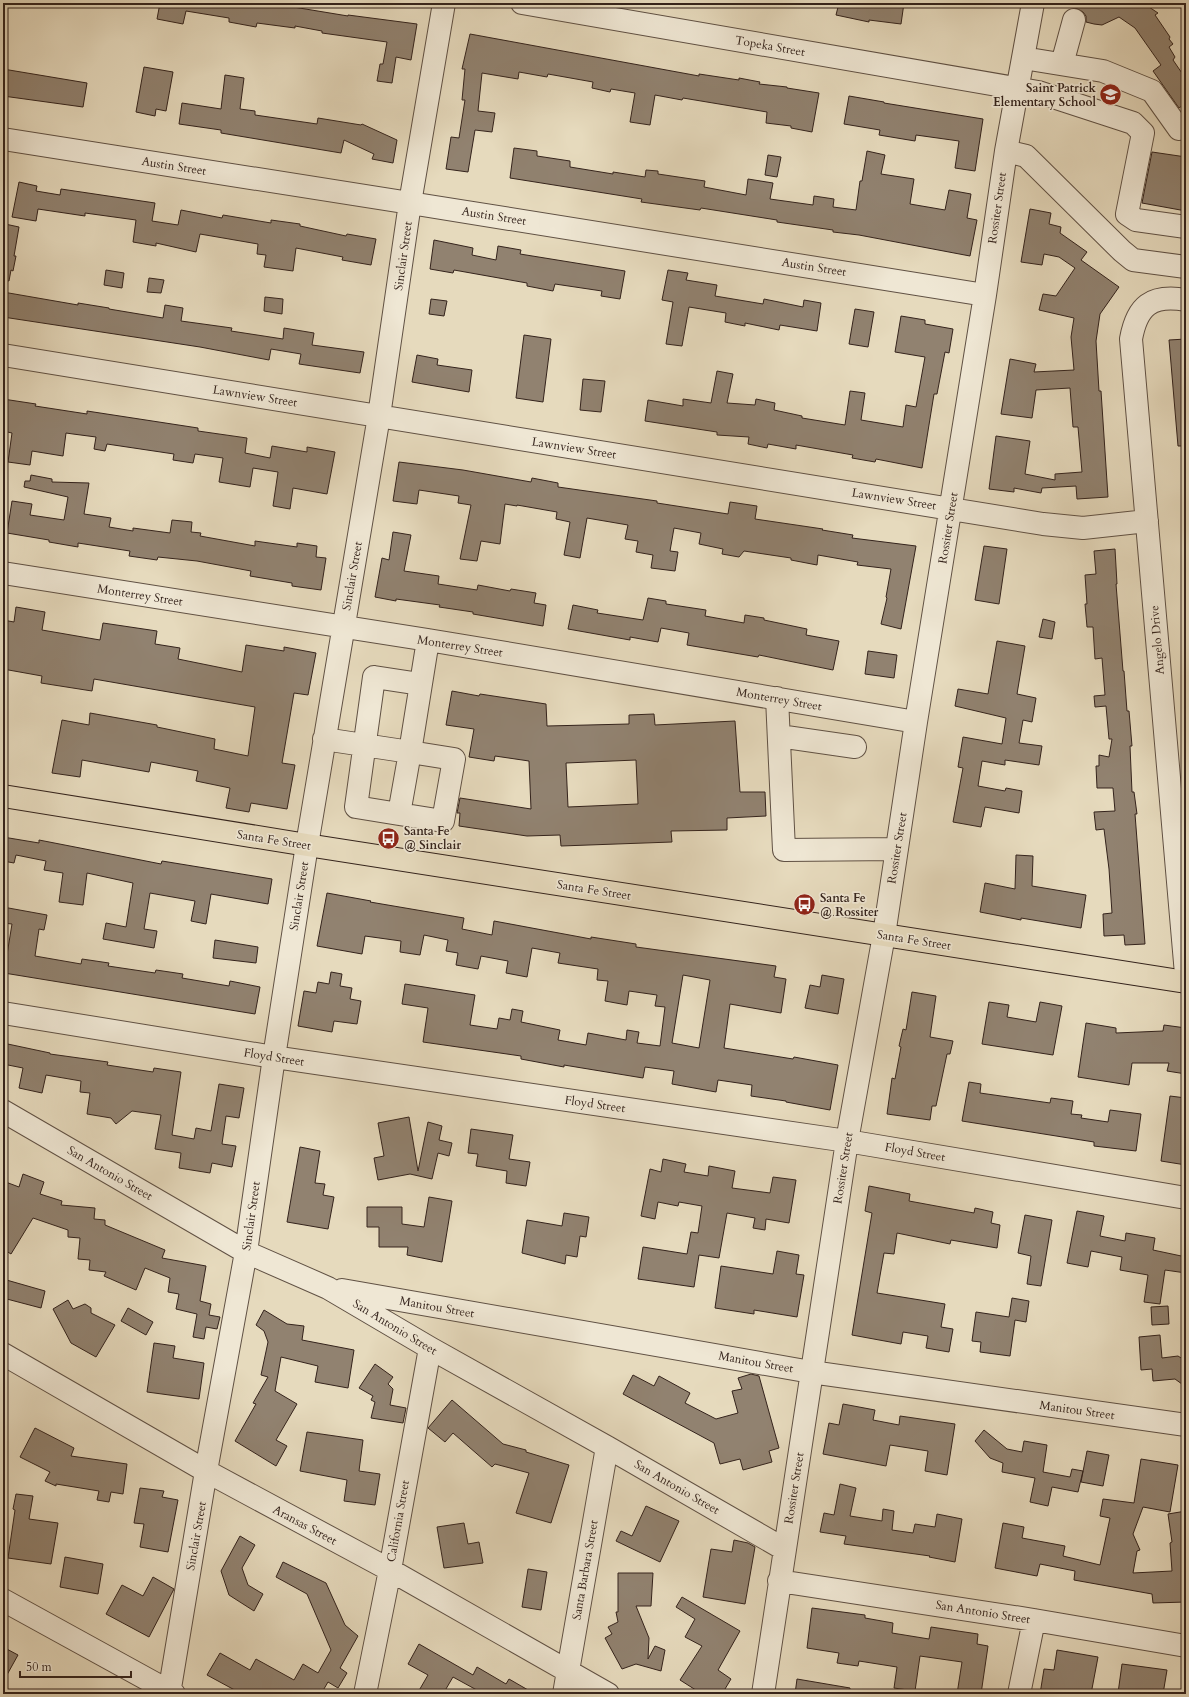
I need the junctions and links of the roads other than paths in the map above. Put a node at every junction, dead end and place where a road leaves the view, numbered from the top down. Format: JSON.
{"nodes":[{"id":1,"x":444,"y":3,"type":"edge"},
{"id":2,"x":522,"y":3,"type":"edge"},
{"id":3,"x":1033,"y":3,"type":"edge"},
{"id":4,"x":1074,"y":20,"type":"dead end"},
{"id":5,"x":1023,"y":58,"type":"junction"},
{"id":6,"x":1062,"y":64,"type":"junction"},
{"id":7,"x":1017,"y":89,"type":"junction"},
{"id":8,"x":1182,"y":127,"type":"edge"},
{"id":9,"x":1143,"y":134,"type":"junction"},
{"id":10,"x":3,"y":139,"type":"edge"},
{"id":11,"x":1006,"y":151,"type":"junction"},
{"id":12,"x":410,"y":203,"type":"junction"},
{"id":13,"x":1186,"y":227,"type":"edge"},
{"id":14,"x":1186,"y":267,"type":"edge"},
{"id":15,"x":985,"y":295,"type":"junction"},
{"id":16,"x":1186,"y":300,"type":"edge"},
{"id":17,"x":3,"y":355,"type":"edge"},
{"id":18,"x":379,"y":416,"type":"junction"},
{"id":19,"x":951,"y":508,"type":"junction"},
{"id":20,"x":1147,"y":521,"type":"junction"},
{"id":21,"x":3,"y":573,"type":"edge"},
{"id":22,"x":343,"y":626,"type":"junction"},
{"id":23,"x":428,"y":640,"type":"junction"},
{"id":24,"x":420,"y":684,"type":"junction"},
{"id":25,"x":777,"y":698,"type":"junction"},
{"id":26,"x":916,"y":722,"type":"junction"},
{"id":27,"x":779,"y":736,"type":"junction"},
{"id":28,"x":324,"y":739,"type":"junction"},
{"id":29,"x":365,"y":747,"type":"junction"},
{"id":30,"x":855,"y":747,"type":"dead end"},
{"id":31,"x":410,"y":752,"type":"junction"},
{"id":32,"x":3,"y":796,"type":"edge"},
{"id":33,"x":399,"y":814,"type":"junction"},
{"id":34,"x":307,"y":845,"type":"junction"},
{"id":35,"x":897,"y":849,"type":"junction"},
{"id":36,"x":884,"y":935,"type":"junction"},
{"id":37,"x":1186,"y":974,"type":"edge"},
{"id":38,"x":1186,"y":982,"type":"edge"},
{"id":39,"x":3,"y":1013,"type":"edge"},
{"id":40,"x":274,"y":1057,"type":"junction"},
{"id":41,"x":3,"y":1111,"type":"edge"},
{"id":42,"x":847,"y":1141,"type":"junction"},
{"id":43,"x":1186,"y":1198,"type":"edge"},
{"id":44,"x":246,"y":1252,"type":"junction"},
{"id":45,"x":328,"y":1288,"type":"junction"},
{"id":46,"x":430,"y":1348,"type":"junction"},
{"id":47,"x":3,"y":1354,"type":"edge"},
{"id":48,"x":811,"y":1372,"type":"junction"},
{"id":49,"x":1186,"y":1425,"type":"edge"},
{"id":50,"x":607,"y":1447,"type":"junction"},
{"id":51,"x":206,"y":1471,"type":"junction"},
{"id":52,"x":784,"y":1549,"type":"junction"},
{"id":53,"x":390,"y":1570,"type":"junction"},
{"id":54,"x":779,"y":1581,"type":"junction"},
{"id":55,"x":3,"y":1600,"type":"edge"},
{"id":56,"x":1034,"y":1620,"type":"junction"},
{"id":57,"x":1186,"y":1646,"type":"edge"},
{"id":58,"x":568,"y":1672,"type":"junction"},
{"id":59,"x":171,"y":1693,"type":"edge"},
{"id":60,"x":365,"y":1694,"type":"edge"},
{"id":61,"x":564,"y":1694,"type":"edge"},
{"id":62,"x":608,"y":1694,"type":"edge"},
{"id":63,"x":763,"y":1694,"type":"edge"},
{"id":64,"x":1020,"y":1694,"type":"edge"}],
"edges":[{"from":1,"to":12,"type":"street","name":"Sinclair Street"},
{"from":2,"to":7,"type":"street","name":"Topeka Street"},
{"from":3,"to":5,"type":"street","name":"Rossiter Street"},
{"from":4,"to":6,"type":"street"},
{"from":5,"to":6,"type":"street"},
{"from":5,"to":7,"type":"street","name":"Rossiter Street"},
{"from":6,"to":8,"type":"street"},
{"from":7,"to":9,"type":"street","name":"Topeka Street"},
{"from":7,"to":11,"type":"street","name":"Rossiter Street"},
{"from":8,"to":9,"type":"street"},
{"from":9,"to":13,"type":"street"},
{"from":10,"to":12,"type":"street","name":"Austin Street"},
{"from":11,"to":14,"type":"street"},
{"from":11,"to":15,"type":"street","name":"Rossiter Street"},
{"from":12,"to":15,"type":"street","name":"Austin Street"},
{"from":12,"to":18,"type":"street","name":"Sinclair Street"},
{"from":15,"to":19,"type":"street","name":"Rossiter Street"},
{"from":16,"to":20,"type":"street","name":"Angelo Drive"},
{"from":17,"to":18,"type":"street","name":"Lawnview Street"},
{"from":18,"to":19,"type":"street","name":"Lawnview Street"},
{"from":18,"to":22,"type":"street","name":"Sinclair Street"},
{"from":19,"to":20,"type":"street","name":"Lawnview Street"},
{"from":19,"to":26,"type":"street","name":"Rossiter Street"},
{"from":20,"to":37,"type":"street","name":"Angelo Drive"},
{"from":21,"to":22,"type":"street","name":"Monterrey Street"},
{"from":22,"to":23,"type":"street","name":"Monterrey Street"},
{"from":22,"to":28,"type":"street","name":"Sinclair Street"},
{"from":23,"to":24,"type":"street"},
{"from":23,"to":25,"type":"street","name":"Monterrey Street"},
{"from":24,"to":29,"type":"street"},
{"from":24,"to":31,"type":"street"},
{"from":25,"to":26,"type":"street","name":"Monterrey Street"},
{"from":25,"to":27,"type":"street"},
{"from":26,"to":35,"type":"street","name":"Rossiter Street"},
{"from":27,"to":30,"type":"street"},
{"from":27,"to":35,"type":"street"},
{"from":28,"to":29,"type":"street"},
{"from":28,"to":34,"type":"street","name":"Sinclair Street"},
{"from":29,"to":31,"type":"street"},
{"from":29,"to":33,"type":"street"},
{"from":31,"to":33,"type":"street"},
{"from":31,"to":33,"type":"street"},
{"from":32,"to":34,"type":"main road","name":"Santa Fe Street"},
{"from":34,"to":36,"type":"main road","name":"Santa Fe Street"},
{"from":34,"to":40,"type":"street","name":"Sinclair Street"},
{"from":35,"to":36,"type":"street","name":"Rossiter Street"},
{"from":36,"to":38,"type":"main road","name":"Santa Fe Street"},
{"from":36,"to":42,"type":"street","name":"Rossiter Street"},
{"from":39,"to":40,"type":"street","name":"Floyd Street"},
{"from":40,"to":42,"type":"street","name":"Floyd Street"},
{"from":40,"to":44,"type":"street","name":"Sinclair Street"},
{"from":41,"to":44,"type":"street","name":"San Antonio Street"},
{"from":42,"to":43,"type":"street","name":"Floyd Street"},
{"from":42,"to":48,"type":"street","name":"Rossiter Street"},
{"from":44,"to":45,"type":"street","name":"San Antonio Street"},
{"from":44,"to":51,"type":"street","name":"Sinclair Street"},
{"from":45,"to":46,"type":"street","name":"San Antonio Street"},
{"from":45,"to":48,"type":"street","name":"Manitou Street"},
{"from":46,"to":50,"type":"street","name":"San Antonio Street"},
{"from":46,"to":53,"type":"street","name":"California Street"},
{"from":47,"to":51,"type":"street","name":"Aransas Street"},
{"from":48,"to":49,"type":"street","name":"Manitou Street"},
{"from":48,"to":52,"type":"street","name":"Rossiter Street"},
{"from":50,"to":52,"type":"street","name":"San Antonio Street"},
{"from":50,"to":58,"type":"street","name":"Santa Barbara Street"},
{"from":51,"to":53,"type":"street","name":"Aransas Street"},
{"from":51,"to":59,"type":"street","name":"Sinclair Street"},
{"from":52,"to":54,"type":"street","name":"Rossiter Street"},
{"from":53,"to":58,"type":"street","name":"Aransas Street"},
{"from":53,"to":60,"type":"street","name":"California Street"},
{"from":54,"to":56,"type":"street","name":"San Antonio Street"},
{"from":54,"to":63,"type":"street","name":"Rossiter Street"},
{"from":55,"to":59,"type":"street"},
{"from":56,"to":57,"type":"street","name":"San Antonio Street"},
{"from":56,"to":64,"type":"street"},
{"from":58,"to":61,"type":"street","name":"Santa Barbara Street"},
{"from":58,"to":62,"type":"street","name":"Aransas Street"}]}
